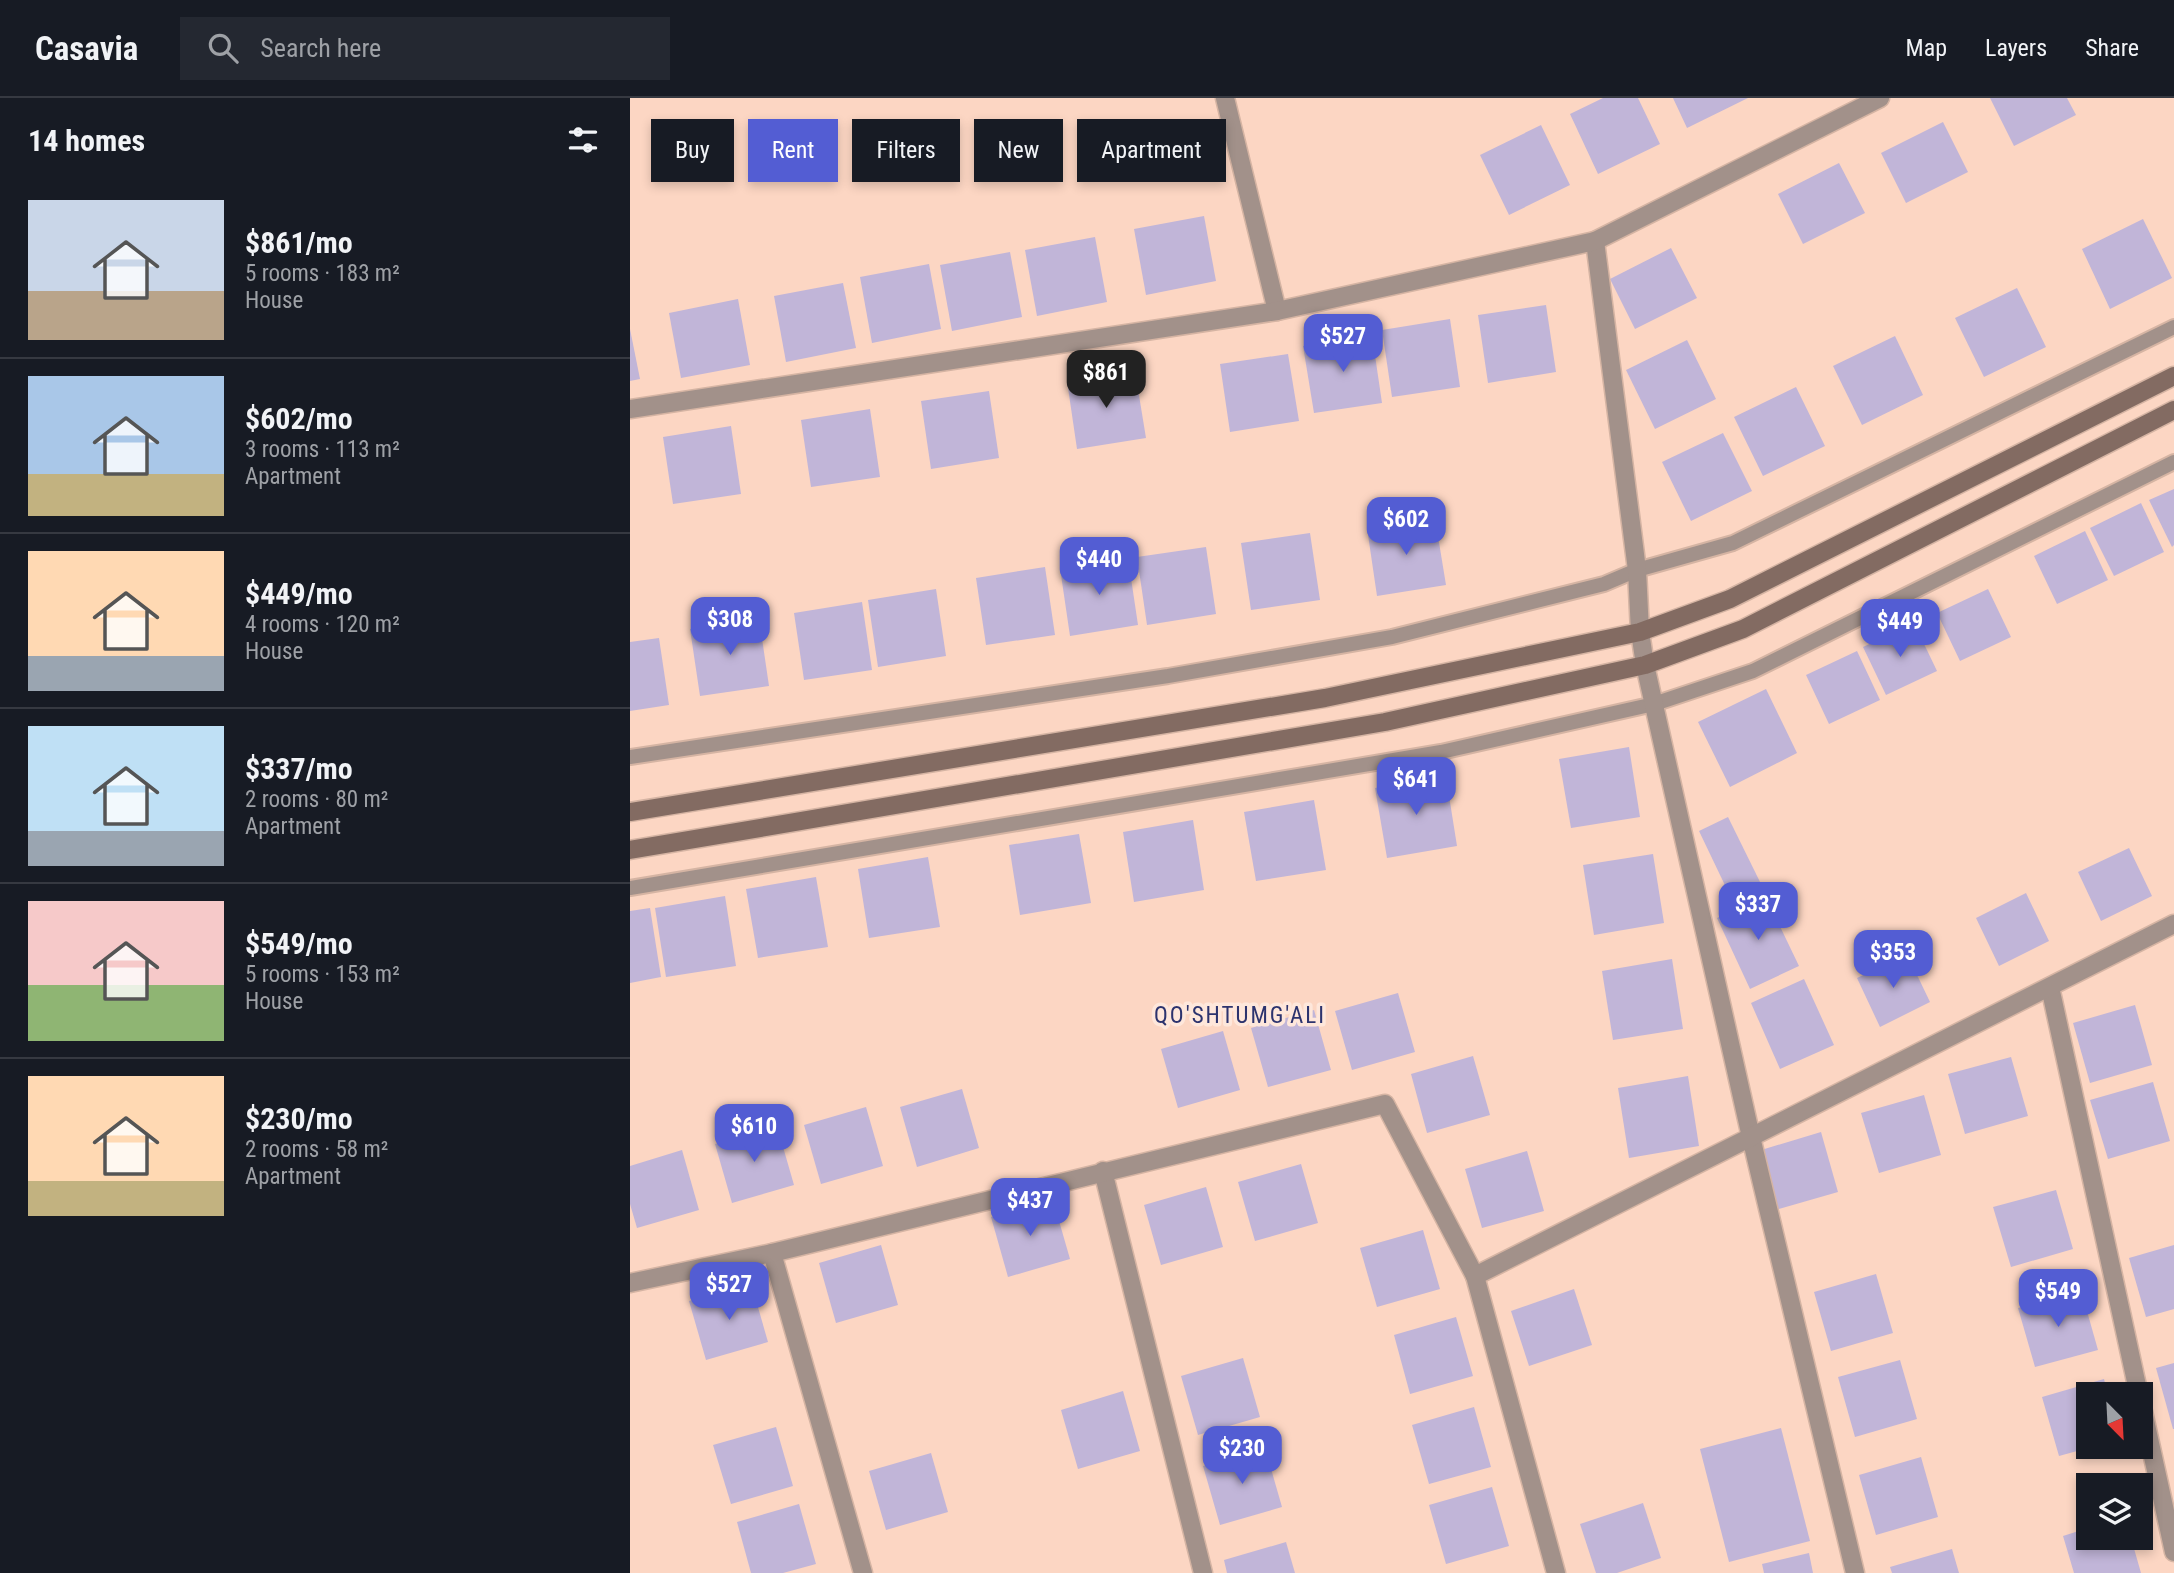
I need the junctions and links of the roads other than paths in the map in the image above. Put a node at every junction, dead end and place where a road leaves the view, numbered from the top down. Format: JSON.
{"nodes":[{"id":1,"x":1225,"y":98,"type":"edge"},
{"id":2,"x":1880,"y":98,"type":"edge"},
{"id":3,"x":1595,"y":241,"type":"junction"},
{"id":4,"x":1277,"y":312,"type":"junction"},
{"id":5,"x":2174,"y":327,"type":"edge"},
{"id":6,"x":2174,"y":376,"type":"edge"},
{"id":7,"x":630,"y":409,"type":"edge"},
{"id":8,"x":2174,"y":410,"type":"edge"},
{"id":9,"x":2174,"y":462,"type":"edge"},
{"id":10,"x":1637,"y":570,"type":"junction"},
{"id":11,"x":1640,"y":632,"type":"junction"},
{"id":12,"x":1645,"y":665,"type":"junction"},
{"id":13,"x":1654,"y":704,"type":"junction"},
{"id":14,"x":630,"y":757,"type":"edge"},
{"id":15,"x":630,"y":812,"type":"edge"},
{"id":16,"x":630,"y":850,"type":"edge"},
{"id":17,"x":630,"y":888,"type":"edge"},
{"id":18,"x":2174,"y":925,"type":"edge"},
{"id":19,"x":2050,"y":987,"type":"junction"},
{"id":20,"x":1751,"y":1137,"type":"junction"},
{"id":21,"x":1103,"y":1171,"type":"junction"},
{"id":22,"x":772,"y":1252,"type":"junction"},
{"id":23,"x":1475,"y":1276,"type":"junction"},
{"id":24,"x":630,"y":1283,"type":"edge"},
{"id":25,"x":2137,"y":1382,"type":"edge"},
{"id":26,"x":2153,"y":1456,"type":"edge"},
{"id":27,"x":2174,"y":1552,"type":"edge"},
{"id":28,"x":863,"y":1573,"type":"edge"},
{"id":29,"x":1203,"y":1573,"type":"edge"},
{"id":30,"x":1556,"y":1573,"type":"edge"},
{"id":31,"x":1855,"y":1573,"type":"edge"}],
"edges":[{"from":1,"to":4,"type":"street"},
{"from":2,"to":3,"type":"street"},
{"from":3,"to":4,"type":"street"},
{"from":3,"to":10,"type":"street"},
{"from":4,"to":7,"type":"street"},
{"from":5,"to":10,"type":"lane"},
{"from":6,"to":11,"type":"main road"},
{"from":8,"to":12,"type":"main road"},
{"from":9,"to":13,"type":"lane"},
{"from":10,"to":11,"type":"street"},
{"from":10,"to":14,"type":"lane"},
{"from":11,"to":12,"type":"street"},
{"from":11,"to":15,"type":"main road"},
{"from":12,"to":13,"type":"street"},
{"from":12,"to":16,"type":"main road"},
{"from":13,"to":17,"type":"lane"},
{"from":13,"to":20,"type":"street"},
{"from":18,"to":19,"type":"street"},
{"from":19,"to":20,"type":"street"},
{"from":19,"to":25,"type":"street"},
{"from":20,"to":23,"type":"street"},
{"from":20,"to":31,"type":"street"},
{"from":21,"to":22,"type":"street"},
{"from":21,"to":23,"type":"street"},
{"from":21,"to":29,"type":"street"},
{"from":22,"to":24,"type":"street"},
{"from":22,"to":28,"type":"street"},
{"from":23,"to":30,"type":"street"},
{"from":26,"to":27,"type":"street"}]}
